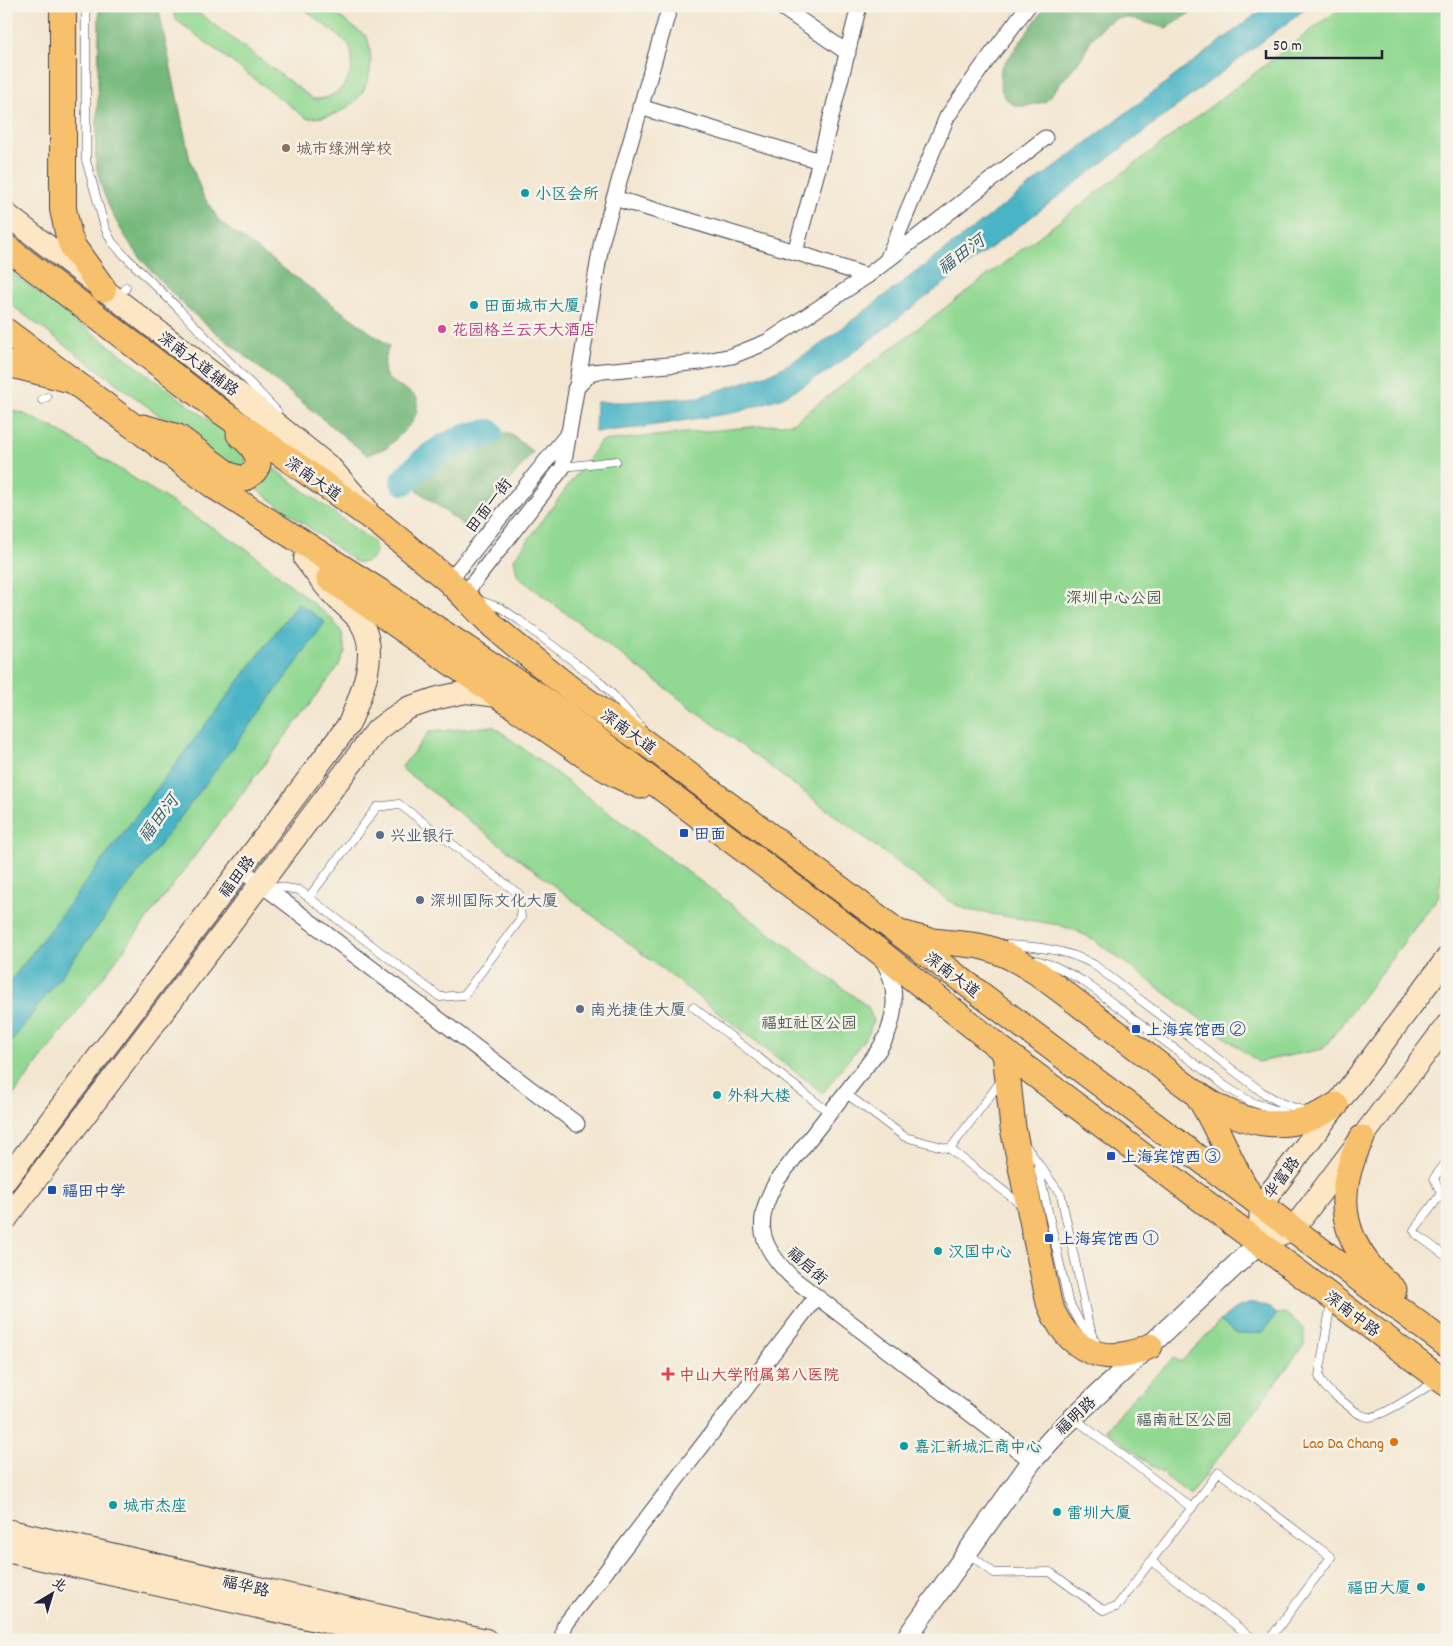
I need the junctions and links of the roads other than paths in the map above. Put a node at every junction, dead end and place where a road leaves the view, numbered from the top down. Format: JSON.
{"nodes":[{"id":1,"x":63,"y":6,"type":"edge"},
{"id":2,"x":86,"y":6,"type":"edge"},
{"id":3,"x":670,"y":6,"type":"edge"},
{"id":4,"x":780,"y":6,"type":"edge"},
{"id":5,"x":859,"y":6,"type":"edge"},
{"id":6,"x":1028,"y":6,"type":"edge"},
{"id":7,"x":848,"y":53,"type":"junction"},
{"id":8,"x":640,"y":107,"type":"junction"},
{"id":9,"x":1045,"y":138,"type":"dead end"},
{"id":10,"x":820,"y":161,"type":"junction"},
{"id":11,"x":614,"y":198,"type":"junction"},
{"id":12,"x":6,"y":214,"type":"edge"},
{"id":13,"x":6,"y":247,"type":"edge"},
{"id":14,"x":795,"y":252,"type":"junction"},
{"id":15,"x":886,"y":261,"type":"junction"},
{"id":16,"x":867,"y":276,"type":"junction"},
{"id":17,"x":118,"y":289,"type":"junction"},
{"id":18,"x":6,"y":331,"type":"edge"},
{"id":19,"x":6,"y":342,"type":"edge"},
{"id":20,"x":6,"y":363,"type":"edge"},
{"id":21,"x":68,"y":378,"type":"junction"},
{"id":22,"x":575,"y":389,"type":"junction"},
{"id":23,"x":216,"y":408,"type":"junction"},
{"id":24,"x":129,"y":423,"type":"junction"},
{"id":25,"x":568,"y":434,"type":"junction"},
{"id":26,"x":616,"y":461,"type":"dead end"},
{"id":27,"x":330,"y":467,"type":"junction"},
{"id":28,"x":563,"y":467,"type":"junction"},
{"id":29,"x":380,"y":524,"type":"junction"},
{"id":30,"x":272,"y":525,"type":"junction"},
{"id":31,"x":305,"y":559,"type":"junction"},
{"id":32,"x":456,"y":588,"type":"junction"},
{"id":33,"x":498,"y":696,"type":"junction"},
{"id":34,"x":676,"y":799,"type":"junction"},
{"id":35,"x":241,"y":869,"type":"junction"},
{"id":36,"x":260,"y":884,"type":"junction"},
{"id":37,"x":1447,"y":893,"type":"edge"},
{"id":38,"x":309,"y":898,"type":"junction"},
{"id":39,"x":1447,"y":906,"type":"edge"},
{"id":40,"x":889,"y":926,"type":"junction"},
{"id":41,"x":876,"y":949,"type":"junction"},
{"id":42,"x":989,"y":949,"type":"junction"},
{"id":43,"x":1447,"y":958,"type":"edge"},
{"id":44,"x":693,"y":1007,"type":"dead end"},
{"id":45,"x":1447,"y":1025,"type":"edge"},
{"id":46,"x":1006,"y":1063,"type":"junction"},
{"id":47,"x":846,"y":1092,"type":"junction"},
{"id":48,"x":1195,"y":1092,"type":"junction"},
{"id":49,"x":1331,"y":1109,"type":"junction"},
{"id":50,"x":830,"y":1112,"type":"junction"},
{"id":51,"x":577,"y":1124,"type":"dead end"},
{"id":52,"x":1014,"y":1128,"type":"junction"},
{"id":53,"x":1362,"y":1138,"type":"junction"},
{"id":54,"x":950,"y":1150,"type":"junction"},
{"id":55,"x":1447,"y":1161,"type":"edge"},
{"id":56,"x":1037,"y":1162,"type":"junction"},
{"id":57,"x":6,"y":1180,"type":"edge"},
{"id":58,"x":1444,"y":1195,"type":"edge"},
{"id":59,"x":1260,"y":1205,"type":"junction"},
{"id":60,"x":1031,"y":1212,"type":"junction"},
{"id":61,"x":6,"y":1219,"type":"edge"},
{"id":62,"x":1293,"y":1229,"type":"junction"},
{"id":63,"x":1259,"y":1242,"type":"junction"},
{"id":64,"x":1447,"y":1257,"type":"edge"},
{"id":65,"x":816,"y":1297,"type":"junction"},
{"id":66,"x":1332,"y":1297,"type":"junction"},
{"id":67,"x":1420,"y":1326,"type":"junction"},
{"id":68,"x":1447,"y":1344,"type":"edge"},
{"id":69,"x":1150,"y":1346,"type":"junction"},
{"id":70,"x":1104,"y":1349,"type":"junction"},
{"id":71,"x":1443,"y":1381,"type":"edge"},
{"id":72,"x":1073,"y":1417,"type":"junction"},
{"id":73,"x":1032,"y":1461,"type":"junction"},
{"id":74,"x":1192,"y":1508,"type":"junction"},
{"id":75,"x":6,"y":1530,"type":"edge"},
{"id":76,"x":6,"y":1551,"type":"edge"},
{"id":77,"x":966,"y":1552,"type":"junction"},
{"id":78,"x":1152,"y":1561,"type":"junction"},
{"id":79,"x":342,"y":1624,"type":"edge"},
{"id":80,"x":406,"y":1640,"type":"edge"},
{"id":81,"x":486,"y":1640,"type":"edge"},
{"id":82,"x":562,"y":1640,"type":"edge"},
{"id":83,"x":905,"y":1640,"type":"edge"},
{"id":84,"x":1255,"y":1640,"type":"edge"},
{"id":85,"x":1269,"y":1640,"type":"edge"}],
"edges":[{"from":1,"to":17,"type":"highway"},
{"from":2,"to":27,"type":"lane"},
{"from":3,"to":8,"type":"street"},
{"from":4,"to":7,"type":"street"},
{"from":5,"to":7,"type":"street"},
{"from":6,"to":15,"type":"street"},
{"from":7,"to":10,"type":"street"},
{"from":8,"to":10,"type":"street"},
{"from":8,"to":11,"type":"street"},
{"from":9,"to":15,"type":"street"},
{"from":10,"to":14,"type":"street"},
{"from":11,"to":14,"type":"street"},
{"from":11,"to":22,"type":"street"},
{"from":12,"to":17,"type":"main road","name":"深南大道辅路"},
{"from":13,"to":23,"type":"main road","name":"深南大道"},
{"from":14,"to":16,"type":"street"},
{"from":15,"to":16,"type":"street"},
{"from":16,"to":22,"type":"street"},
{"from":17,"to":27,"type":"main road","name":"深南大道辅路"},
{"from":18,"to":21,"type":"main road","name":"深南大道"},
{"from":19,"to":21,"type":"main road"},
{"from":20,"to":21,"type":"highway"},
{"from":21,"to":24,"type":"main road","name":"深南大道"},
{"from":22,"to":25,"type":"street"},
{"from":23,"to":24,"type":"main road"},
{"from":23,"to":29,"type":"main road","name":"深南大道"},
{"from":24,"to":30,"type":"main road","name":"深南大道"},
{"from":25,"to":28,"type":"street"},
{"from":25,"to":32,"type":"street","name":"田面一街"},
{"from":26,"to":28,"type":"lane"},
{"from":27,"to":29,"type":"main road","name":"深南大道辅路"},
{"from":28,"to":32,"type":"street"},
{"from":29,"to":32,"type":"main road","name":"深南大道"},
{"from":30,"to":31,"type":"main road"},
{"from":30,"to":34,"type":"main road","name":"深南大道"},
{"from":31,"to":33,"type":"main road"},
{"from":31,"to":35,"type":"main road","name":"福田路"},
{"from":32,"to":40,"type":"main road","name":"深南大道"},
{"from":33,"to":34,"type":"main road"},
{"from":33,"to":36,"type":"main road","name":"福田路"},
{"from":34,"to":41,"type":"main road","name":"深南大道"},
{"from":35,"to":36,"type":"street"},
{"from":35,"to":57,"type":"main road","name":"福田路"},
{"from":36,"to":38,"type":"lane"},
{"from":36,"to":51,"type":"street"},
{"from":36,"to":61,"type":"main road","name":"福田路"},
{"from":37,"to":39,"type":"lane"},
{"from":38,"to":38,"type":"lane"},
{"from":40,"to":42,"type":"main road"},
{"from":40,"to":59,"type":"main road","name":"深南大道"},
{"from":41,"to":46,"type":"main road","name":"深南大道"},
{"from":41,"to":47,"type":"street","name":"福启街"},
{"from":42,"to":48,"type":"main road"},
{"from":42,"to":49,"type":"lane"},
{"from":42,"to":49,"type":"lane"},
{"from":43,"to":49,"type":"main road","name":"华富路"},
{"from":44,"to":50,"type":"lane"},
{"from":45,"to":53,"type":"main road"},
{"from":46,"to":52,"type":"main road"},
{"from":46,"to":54,"type":"lane"},
{"from":46,"to":63,"type":"main road","name":"深南大道"},
{"from":47,"to":50,"type":"street","name":"福启街"},
{"from":47,"to":54,"type":"lane"},
{"from":48,"to":49,"type":"main road"},
{"from":48,"to":59,"type":"main road"},
{"from":49,"to":59,"type":"main road","name":"华富路"},
{"from":50,"to":65,"type":"street","name":"福启街"},
{"from":52,"to":56,"type":"lane"},
{"from":52,"to":60,"type":"main road"},
{"from":53,"to":62,"type":"main road"},
{"from":53,"to":67,"type":"main road"},
{"from":54,"to":60,"type":"lane"},
{"from":55,"to":58,"type":"lane"},
{"from":56,"to":70,"type":"lane"},
{"from":56,"to":70,"type":"lane"},
{"from":58,"to":64,"type":"lane"},
{"from":59,"to":62,"type":"main road","name":"深南中路"},
{"from":59,"to":63,"type":"main road","name":"华富路"},
{"from":60,"to":70,"type":"main road"},
{"from":62,"to":63,"type":"main road"},
{"from":62,"to":67,"type":"main road","name":"深南中路"},
{"from":63,"to":66,"type":"main road","name":"深南中路"},
{"from":63,"to":69,"type":"street","name":"福明路"},
{"from":65,"to":73,"type":"street","name":"福启街"},
{"from":65,"to":82,"type":"street"},
{"from":66,"to":71,"type":"main road","name":"深南中路"},
{"from":66,"to":71,"type":"lane"},
{"from":67,"to":68,"type":"main road","name":"深南中路"},
{"from":69,"to":70,"type":"main road"},
{"from":69,"to":72,"type":"street","name":"福明路"},
{"from":72,"to":73,"type":"street","name":"福明路"},
{"from":72,"to":74,"type":"lane"},
{"from":73,"to":77,"type":"street","name":"福明路"},
{"from":74,"to":78,"type":"lane"},
{"from":74,"to":85,"type":"lane"},
{"from":75,"to":79,"type":"main road","name":"福华路"},
{"from":76,"to":79,"type":"main road","name":"福华路"},
{"from":77,"to":78,"type":"lane"},
{"from":77,"to":83,"type":"street","name":"福明路"},
{"from":78,"to":84,"type":"lane"},
{"from":79,"to":80,"type":"main road","name":"福华路"},
{"from":79,"to":81,"type":"main road","name":"福华路"}]}
